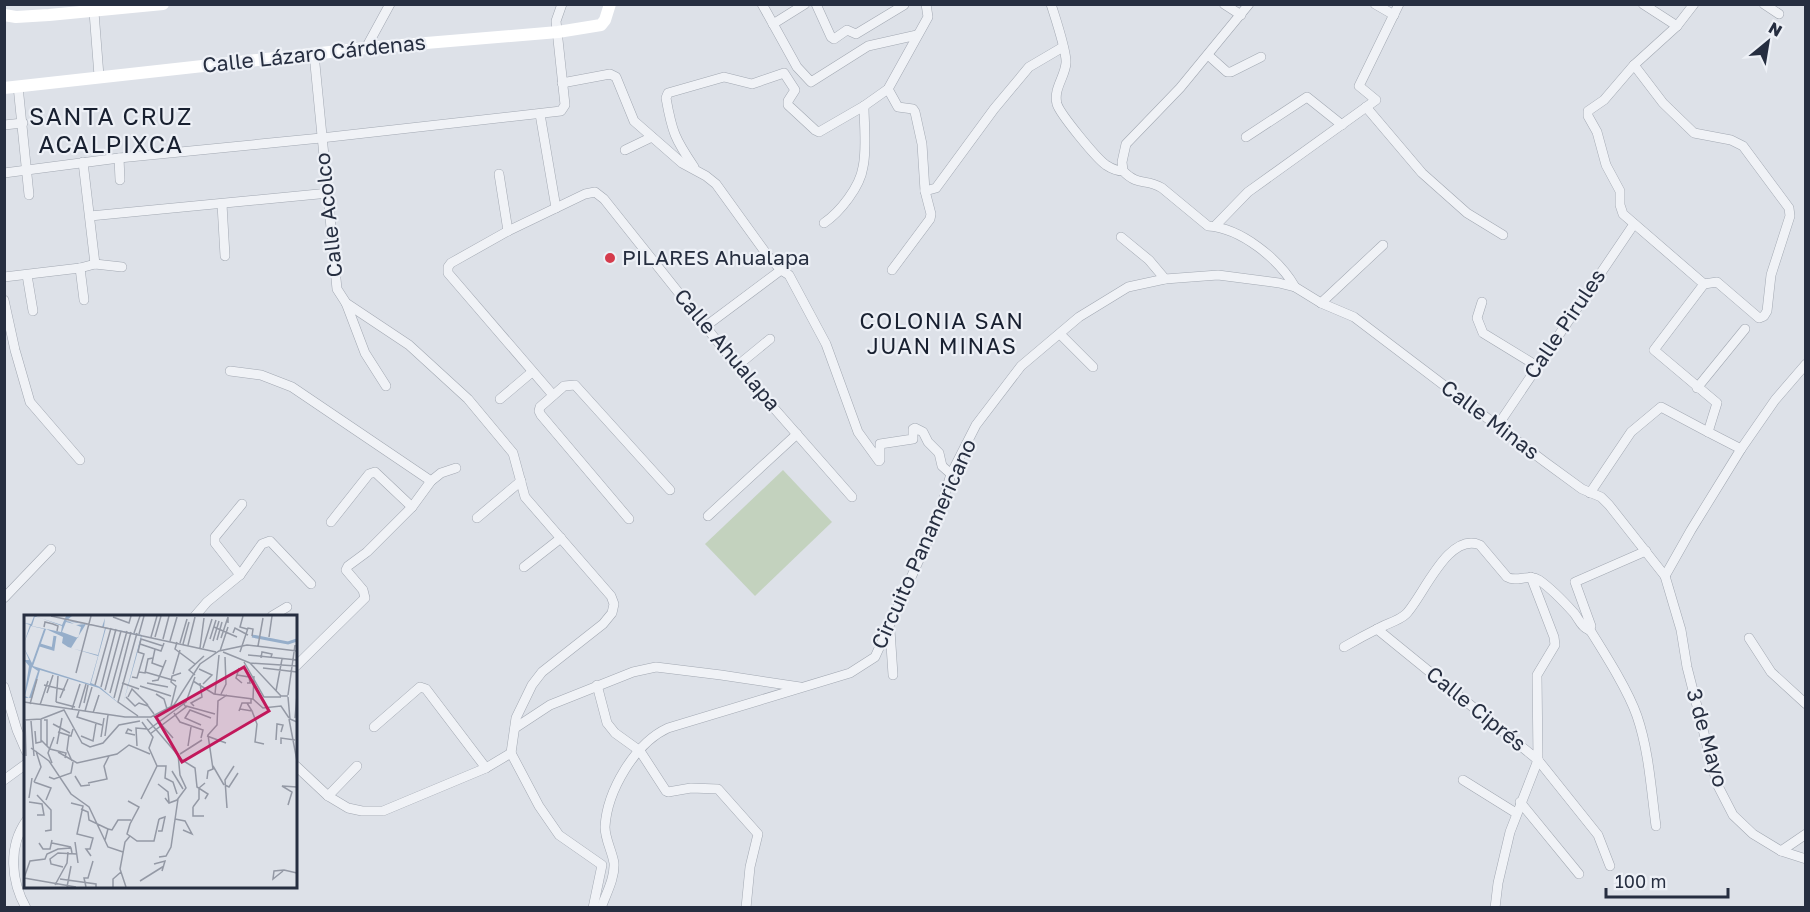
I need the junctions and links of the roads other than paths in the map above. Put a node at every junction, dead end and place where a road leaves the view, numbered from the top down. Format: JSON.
{"nodes":[{"id":1,"x":162,"y":4,"type":"edge"},
{"id":2,"x":390,"y":4,"type":"edge"},
{"id":3,"x":562,"y":4,"type":"edge"},
{"id":4,"x":610,"y":4,"type":"edge"},
{"id":5,"x":762,"y":4,"type":"edge"},
{"id":6,"x":805,"y":4,"type":"edge"},
{"id":7,"x":816,"y":4,"type":"edge"},
{"id":8,"x":926,"y":4,"type":"edge"},
{"id":9,"x":1051,"y":4,"type":"edge"},
{"id":10,"x":1224,"y":4,"type":"edge"},
{"id":11,"x":1249,"y":4,"type":"edge"},
{"id":12,"x":1375,"y":4,"type":"edge"},
{"id":13,"x":1399,"y":4,"type":"edge"},
{"id":14,"x":1643,"y":4,"type":"edge"},
{"id":15,"x":1694,"y":4,"type":"edge"},
{"id":16,"x":1764,"y":4,"type":"edge"},
{"id":17,"x":157,"y":5,"type":"edge"},
{"id":18,"x":904,"y":5,"type":"edge"},
{"id":19,"x":94,"y":12,"type":"junction"},
{"id":20,"x":1779,"y":14,"type":"dead end"},
{"id":21,"x":4,"y":15,"type":"edge"},
{"id":22,"x":1241,"y":15,"type":"junction"},
{"id":23,"x":1394,"y":15,"type":"junction"},
{"id":24,"x":773,"y":24,"type":"junction"},
{"id":25,"x":1677,"y":26,"type":"junction"},
{"id":26,"x":558,"y":32,"type":"junction"},
{"id":27,"x":917,"y":35,"type":"junction"},
{"id":28,"x":1063,"y":47,"type":"junction"},
{"id":29,"x":366,"y":48,"type":"junction"},
{"id":30,"x":314,"y":54,"type":"junction"},
{"id":31,"x":1208,"y":55,"type":"junction"},
{"id":32,"x":1261,"y":57,"type":"dead end"},
{"id":33,"x":1634,"y":65,"type":"junction"},
{"id":34,"x":797,"y":67,"type":"junction"},
{"id":35,"x":784,"y":73,"type":"junction"},
{"id":36,"x":99,"y":76,"type":"junction"},
{"id":37,"x":562,"y":83,"type":"junction"},
{"id":38,"x":18,"y":86,"type":"junction"},
{"id":39,"x":4,"y":88,"type":"edge"},
{"id":40,"x":888,"y":89,"type":"junction"},
{"id":41,"x":864,"y":106,"type":"junction"},
{"id":42,"x":1366,"y":107,"type":"junction"},
{"id":43,"x":540,"y":114,"type":"junction"},
{"id":44,"x":22,"y":123,"type":"junction"},
{"id":45,"x":4,"y":125,"type":"edge"},
{"id":46,"x":1342,"y":125,"type":"junction"},
{"id":47,"x":652,"y":137,"type":"junction"},
{"id":48,"x":1246,"y":137,"type":"dead end"},
{"id":49,"x":321,"y":138,"type":"junction"},
{"id":50,"x":624,"y":150,"type":"dead end"},
{"id":51,"x":119,"y":158,"type":"junction"},
{"id":52,"x":83,"y":162,"type":"junction"},
{"id":53,"x":696,"y":169,"type":"junction"},
{"id":54,"x":26,"y":171,"type":"junction"},
{"id":55,"x":1123,"y":171,"type":"junction"},
{"id":56,"x":4,"y":173,"type":"edge"},
{"id":57,"x":500,"y":174,"type":"dead end"},
{"id":58,"x":120,"y":180,"type":"dead end"},
{"id":59,"x":925,"y":191,"type":"junction"},
{"id":60,"x":329,"y":193,"type":"junction"},
{"id":61,"x":29,"y":195,"type":"dead end"},
{"id":62,"x":222,"y":204,"type":"junction"},
{"id":63,"x":556,"y":208,"type":"junction"},
{"id":64,"x":90,"y":216,"type":"junction"},
{"id":65,"x":824,"y":223,"type":"dead end"},
{"id":66,"x":1634,"y":224,"type":"junction"},
{"id":67,"x":1215,"y":226,"type":"junction"},
{"id":68,"x":508,"y":231,"type":"junction"},
{"id":69,"x":1503,"y":235,"type":"dead end"},
{"id":70,"x":1121,"y":237,"type":"dead end"},
{"id":71,"x":1383,"y":245,"type":"dead end"},
{"id":72,"x":225,"y":256,"type":"dead end"},
{"id":73,"x":95,"y":264,"type":"junction"},
{"id":74,"x":122,"y":267,"type":"dead end"},
{"id":75,"x":80,"y":268,"type":"junction"},
{"id":76,"x":781,"y":270,"type":"junction"},
{"id":77,"x":892,"y":270,"type":"dead end"},
{"id":78,"x":27,"y":275,"type":"junction"},
{"id":79,"x":4,"y":277,"type":"edge"},
{"id":80,"x":1165,"y":279,"type":"junction"},
{"id":81,"x":1704,"y":285,"type":"junction"},
{"id":82,"x":1295,"y":287,"type":"junction"},
{"id":83,"x":4,"y":300,"type":"edge"},
{"id":84,"x":84,"y":300,"type":"dead end"},
{"id":85,"x":1482,"y":302,"type":"dead end"},
{"id":86,"x":346,"y":303,"type":"junction"},
{"id":87,"x":1321,"y":303,"type":"junction"},
{"id":88,"x":33,"y":312,"type":"dead end"},
{"id":89,"x":706,"y":326,"type":"junction"},
{"id":90,"x":1745,"y":329,"type":"dead end"},
{"id":91,"x":1060,"y":334,"type":"junction"},
{"id":92,"x":770,"y":339,"type":"dead end"},
{"id":93,"x":10,"y":351,"type":"edge"},
{"id":94,"x":1806,"y":364,"type":"edge"},
{"id":95,"x":737,"y":366,"type":"junction"},
{"id":96,"x":1537,"y":366,"type":"junction"},
{"id":97,"x":1093,"y":367,"type":"dead end"},
{"id":98,"x":230,"y":371,"type":"dead end"},
{"id":99,"x":532,"y":372,"type":"junction"},
{"id":100,"x":386,"y":386,"type":"dead end"},
{"id":101,"x":1697,"y":388,"type":"junction"},
{"id":102,"x":553,"y":395,"type":"junction"},
{"id":103,"x":500,"y":399,"type":"dead end"},
{"id":104,"x":1498,"y":425,"type":"junction"},
{"id":105,"x":1708,"y":432,"type":"junction"},
{"id":106,"x":797,"y":434,"type":"junction"},
{"id":107,"x":1741,"y":449,"type":"junction"},
{"id":108,"x":80,"y":460,"type":"dead end"},
{"id":109,"x":456,"y":468,"type":"dead end"},
{"id":110,"x":951,"y":474,"type":"junction"},
{"id":111,"x":430,"y":481,"type":"junction"},
{"id":112,"x":521,"y":481,"type":"junction"},
{"id":113,"x":670,"y":490,"type":"dead end"},
{"id":114,"x":1590,"y":493,"type":"junction"},
{"id":115,"x":852,"y":497,"type":"dead end"},
{"id":116,"x":242,"y":504,"type":"dead end"},
{"id":117,"x":412,"y":507,"type":"junction"},
{"id":118,"x":708,"y":516,"type":"dead end"},
{"id":119,"x":477,"y":518,"type":"dead end"},
{"id":120,"x":629,"y":519,"type":"dead end"},
{"id":121,"x":331,"y":522,"type":"dead end"},
{"id":122,"x":561,"y":538,"type":"junction"},
{"id":123,"x":51,"y":549,"type":"dead end"},
{"id":124,"x":1646,"y":551,"type":"junction"},
{"id":125,"x":524,"y":567,"type":"dead end"},
{"id":126,"x":240,"y":575,"type":"junction"},
{"id":127,"x":1665,"y":576,"type":"junction"},
{"id":128,"x":1531,"y":578,"type":"junction"},
{"id":129,"x":311,"y":584,"type":"dead end"},
{"id":130,"x":4,"y":598,"type":"edge"},
{"id":131,"x":287,"y":607,"type":"dead end"},
{"id":132,"x":196,"y":615,"type":"edge"},
{"id":133,"x":274,"y":615,"type":"edge"},
{"id":134,"x":890,"y":627,"type":"junction"},
{"id":135,"x":1377,"y":629,"type":"junction"},
{"id":136,"x":1590,"y":630,"type":"junction"},
{"id":137,"x":1749,"y":638,"type":"dead end"},
{"id":138,"x":1344,"y":647,"type":"dead end"},
{"id":139,"x":297,"y":665,"type":"edge"},
{"id":140,"x":892,"y":675,"type":"dead end"},
{"id":141,"x":597,"y":685,"type":"junction"},
{"id":142,"x":4,"y":687,"type":"edge"},
{"id":143,"x":802,"y":688,"type":"junction"},
{"id":144,"x":1806,"y":704,"type":"edge"},
{"id":145,"x":374,"y":728,"type":"dead end"},
{"id":146,"x":515,"y":728,"type":"junction"},
{"id":147,"x":24,"y":746,"type":"edge"},
{"id":148,"x":640,"y":751,"type":"junction"},
{"id":149,"x":511,"y":753,"type":"junction"},
{"id":150,"x":1538,"y":760,"type":"junction"},
{"id":151,"x":24,"y":765,"type":"edge"},
{"id":152,"x":357,"y":766,"type":"dead end"},
{"id":153,"x":297,"y":767,"type":"edge"},
{"id":154,"x":486,"y":768,"type":"junction"},
{"id":155,"x":4,"y":780,"type":"edge"},
{"id":156,"x":1463,"y":780,"type":"dead end"},
{"id":157,"x":328,"y":796,"type":"junction"},
{"id":158,"x":1520,"y":802,"type":"junction"},
{"id":159,"x":1516,"y":813,"type":"junction"},
{"id":160,"x":24,"y":825,"type":"edge"},
{"id":161,"x":1656,"y":826,"type":"dead end"},
{"id":162,"x":1806,"y":834,"type":"edge"},
{"id":163,"x":1781,"y":850,"type":"junction"},
{"id":164,"x":1806,"y":859,"type":"edge"},
{"id":165,"x":1610,"y":866,"type":"dead end"},
{"id":166,"x":1579,"y":874,"type":"dead end"},
{"id":167,"x":1497,"y":906,"type":"edge"},
{"id":168,"x":26,"y":908,"type":"edge"},
{"id":169,"x":593,"y":908,"type":"edge"},
{"id":170,"x":601,"y":908,"type":"edge"},
{"id":171,"x":747,"y":908,"type":"edge"}],
"edges":[{"from":1,"to":17,"type":"street"},
{"from":2,"to":29,"type":"street"},
{"from":3,"to":26,"type":"street"},
{"from":4,"to":26,"type":"street","name":"Calle Lázaro Cárdenas"},
{"from":5,"to":24,"type":"street"},
{"from":6,"to":24,"type":"street"},
{"from":7,"to":18,"type":"street"},
{"from":8,"to":27,"type":"street"},
{"from":9,"to":28,"type":"street"},
{"from":10,"to":22,"type":"street"},
{"from":11,"to":22,"type":"street"},
{"from":12,"to":23,"type":"street"},
{"from":13,"to":23,"type":"street"},
{"from":14,"to":25,"type":"street"},
{"from":15,"to":25,"type":"street"},
{"from":16,"to":20,"type":"street"},
{"from":17,"to":19,"type":"street"},
{"from":19,"to":21,"type":"street"},
{"from":19,"to":36,"type":"street"},
{"from":22,"to":31,"type":"street"},
{"from":23,"to":42,"type":"street"},
{"from":24,"to":34,"type":"street"},
{"from":25,"to":33,"type":"street"},
{"from":26,"to":29,"type":"street","name":"Calle Lázaro Cárdenas"},
{"from":26,"to":37,"type":"street"},
{"from":27,"to":34,"type":"street"},
{"from":27,"to":40,"type":"street"},
{"from":28,"to":55,"type":"street"},
{"from":28,"to":59,"type":"street"},
{"from":29,"to":30,"type":"street","name":"Calle Lázaro Cárdenas"},
{"from":30,"to":36,"type":"street","name":"Calle Lázaro Cárdenas"},
{"from":30,"to":49,"type":"street","name":"Calle Acolco"},
{"from":31,"to":32,"type":"street"},
{"from":31,"to":55,"type":"street"},
{"from":33,"to":66,"type":"street"},
{"from":33,"to":81,"type":"street"},
{"from":34,"to":35,"type":"street"},
{"from":35,"to":41,"type":"street"},
{"from":35,"to":53,"type":"street"},
{"from":36,"to":38,"type":"street","name":"Calle Lázaro Cárdenas"},
{"from":37,"to":43,"type":"street"},
{"from":37,"to":47,"type":"street"},
{"from":38,"to":39,"type":"street","name":"Calle Lázaro Cárdenas"},
{"from":38,"to":44,"type":"street"},
{"from":40,"to":41,"type":"street"},
{"from":40,"to":59,"type":"street"},
{"from":41,"to":65,"type":"street"},
{"from":42,"to":46,"type":"street"},
{"from":42,"to":69,"type":"street"},
{"from":43,"to":49,"type":"street"},
{"from":43,"to":63,"type":"street"},
{"from":44,"to":45,"type":"street"},
{"from":44,"to":54,"type":"street"},
{"from":46,"to":48,"type":"street"},
{"from":46,"to":67,"type":"street"},
{"from":47,"to":50,"type":"street"},
{"from":47,"to":53,"type":"street"},
{"from":49,"to":51,"type":"street"},
{"from":49,"to":60,"type":"street","name":"Calle Acolco"},
{"from":51,"to":52,"type":"street"},
{"from":51,"to":58,"type":"street"},
{"from":52,"to":54,"type":"street"},
{"from":52,"to":64,"type":"street"},
{"from":53,"to":76,"type":"street"},
{"from":54,"to":56,"type":"street"},
{"from":54,"to":61,"type":"street"},
{"from":55,"to":67,"type":"street"},
{"from":57,"to":68,"type":"street"},
{"from":59,"to":77,"type":"street"},
{"from":60,"to":62,"type":"street"},
{"from":60,"to":86,"type":"street","name":"Calle Acolco"},
{"from":62,"to":64,"type":"street"},
{"from":62,"to":72,"type":"street"},
{"from":63,"to":68,"type":"street","name":"Calle Ahualapa"},
{"from":63,"to":89,"type":"street","name":"Calle Ahualapa"},
{"from":64,"to":73,"type":"street"},
{"from":66,"to":81,"type":"street"},
{"from":66,"to":96,"type":"street","name":"Calle Pirules"},
{"from":67,"to":82,"type":"street"},
{"from":68,"to":99,"type":"street","name":"Calle Ahualapa"},
{"from":70,"to":80,"type":"street"},
{"from":71,"to":87,"type":"street"},
{"from":73,"to":74,"type":"street"},
{"from":73,"to":75,"type":"street"},
{"from":75,"to":78,"type":"street"},
{"from":75,"to":84,"type":"street"},
{"from":76,"to":89,"type":"street"},
{"from":76,"to":110,"type":"street"},
{"from":78,"to":79,"type":"street"},
{"from":78,"to":88,"type":"street"},
{"from":80,"to":82,"type":"street","name":"Circuito Panamericano"},
{"from":80,"to":91,"type":"street","name":"Circuito Panamericano"},
{"from":81,"to":101,"type":"street"},
{"from":82,"to":87,"type":"street","name":"Calle Minas"},
{"from":83,"to":93,"type":"street"},
{"from":85,"to":96,"type":"street"},
{"from":86,"to":100,"type":"street"},
{"from":86,"to":112,"type":"street","name":"Calle Acolco"},
{"from":87,"to":104,"type":"street","name":"Calle Minas"},
{"from":89,"to":95,"type":"street","name":"Calle Ahualapa"},
{"from":90,"to":101,"type":"street"},
{"from":91,"to":97,"type":"street"},
{"from":91,"to":110,"type":"street","name":"Circuito Panamericano"},
{"from":92,"to":95,"type":"street"},
{"from":93,"to":108,"type":"street"},
{"from":94,"to":107,"type":"street"},
{"from":95,"to":106,"type":"street","name":"Calle Ahualapa"},
{"from":96,"to":104,"type":"street","name":"Calle Pirules"},
{"from":98,"to":111,"type":"street"},
{"from":99,"to":102,"type":"street"},
{"from":99,"to":103,"type":"street"},
{"from":101,"to":105,"type":"street"},
{"from":102,"to":113,"type":"street"},
{"from":102,"to":120,"type":"street"},
{"from":104,"to":114,"type":"street","name":"Calle Minas"},
{"from":105,"to":107,"type":"street"},
{"from":105,"to":114,"type":"street"},
{"from":106,"to":115,"type":"street","name":"Calle Ahualapa"},
{"from":106,"to":118,"type":"street"},
{"from":107,"to":127,"type":"street"},
{"from":109,"to":111,"type":"street"},
{"from":110,"to":134,"type":"street","name":"Circuito Panamericano"},
{"from":111,"to":117,"type":"street"},
{"from":112,"to":119,"type":"street"},
{"from":112,"to":122,"type":"street","name":"Calle Acolco"},
{"from":114,"to":124,"type":"street","name":"Calle Minas"},
{"from":116,"to":126,"type":"street"},
{"from":117,"to":121,"type":"street"},
{"from":117,"to":139,"type":"street"},
{"from":122,"to":125,"type":"street"},
{"from":122,"to":146,"type":"street","name":"Calle Acolco"},
{"from":123,"to":130,"type":"street"},
{"from":124,"to":127,"type":"street","name":"Calle Minas"},
{"from":124,"to":136,"type":"street"},
{"from":126,"to":129,"type":"street"},
{"from":126,"to":132,"type":"street"},
{"from":127,"to":163,"type":"street","name":"3 de Mayo"},
{"from":128,"to":135,"type":"street"},
{"from":128,"to":136,"type":"street"},
{"from":128,"to":150,"type":"street","name":"Calle Ciprés"},
{"from":131,"to":133,"type":"street"},
{"from":134,"to":140,"type":"street"},
{"from":134,"to":143,"type":"street","name":"Circuito Panamericano"},
{"from":135,"to":138,"type":"street"},
{"from":135,"to":150,"type":"street","name":"Calle Ciprés"},
{"from":136,"to":161,"type":"street"},
{"from":137,"to":144,"type":"street"},
{"from":141,"to":143,"type":"street","name":"Circuito Panamericano"},
{"from":141,"to":146,"type":"street","name":"Circuito Panamericano"},
{"from":141,"to":148,"type":"street"},
{"from":142,"to":147,"type":"street"},
{"from":143,"to":148,"type":"street"},
{"from":145,"to":154,"type":"street"},
{"from":146,"to":149,"type":"street"},
{"from":148,"to":170,"type":"street"},
{"from":148,"to":171,"type":"street"},
{"from":149,"to":154,"type":"street"},
{"from":149,"to":169,"type":"street"},
{"from":150,"to":158,"type":"street"},
{"from":150,"to":165,"type":"street"},
{"from":151,"to":155,"type":"street"},
{"from":152,"to":157,"type":"street"},
{"from":153,"to":157,"type":"street"},
{"from":154,"to":157,"type":"street"},
{"from":156,"to":159,"type":"street"},
{"from":158,"to":159,"type":"street"},
{"from":158,"to":166,"type":"street"},
{"from":159,"to":167,"type":"street"},
{"from":160,"to":168,"type":"street"},
{"from":162,"to":163,"type":"street"},
{"from":163,"to":164,"type":"street","name":"3 de Mayo"}]}
